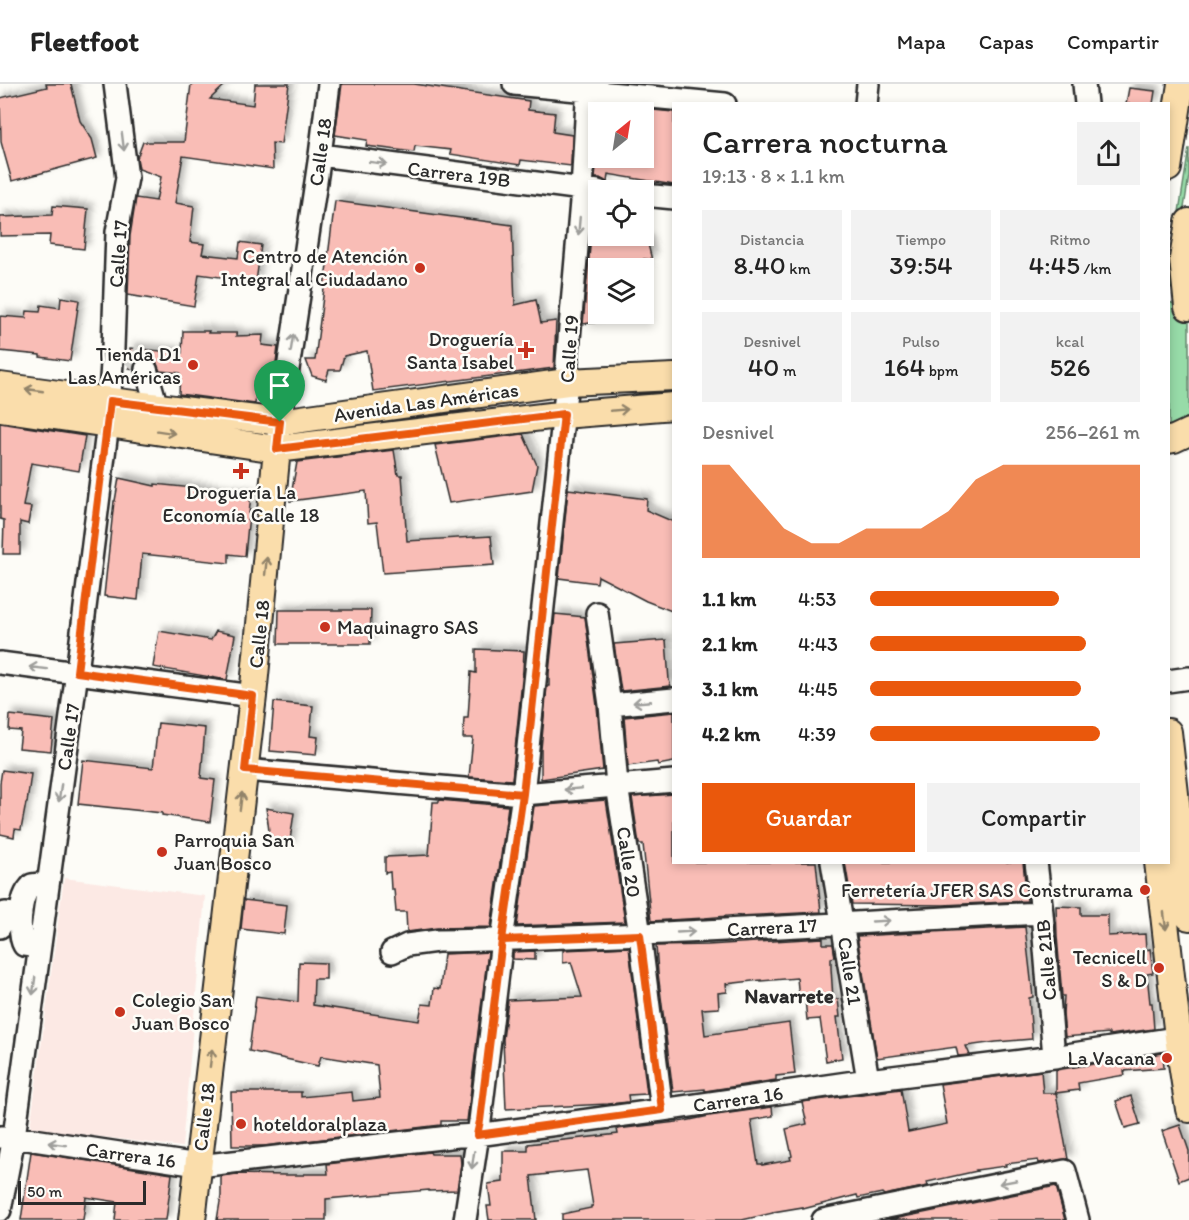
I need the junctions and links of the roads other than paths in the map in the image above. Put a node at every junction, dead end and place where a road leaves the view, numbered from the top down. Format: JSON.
{"nodes":[{"id":1,"x":115,"y":84,"type":"edge"},
{"id":2,"x":329,"y":84,"type":"edge"},
{"id":3,"x":514,"y":84,"type":"edge"},
{"id":4,"x":868,"y":84,"type":"edge"},
{"id":5,"x":1084,"y":84,"type":"edge"},
{"id":6,"x":1181,"y":84,"type":"edge"},
{"id":7,"x":588,"y":87,"type":"edge"},
{"id":8,"x":709,"y":102,"type":"edge"},
{"id":9,"x":866,"y":102,"type":"edge"},
{"id":10,"x":1086,"y":102,"type":"edge"},
{"id":11,"x":1170,"y":152,"type":"edge"},
{"id":12,"x":320,"y":155,"type":"junction"},
{"id":13,"x":590,"y":180,"type":"edge"},
{"id":14,"x":588,"y":190,"type":"edge"},
{"id":15,"x":654,"y":196,"type":"edge"},
{"id":16,"x":672,"y":198,"type":"edge"},
{"id":17,"x":588,"y":205,"type":"edge"},
{"id":18,"x":1189,"y":222,"type":"edge"},
{"id":19,"x":1182,"y":305,"type":"edge"},
{"id":20,"x":146,"y":369,"type":"tunnel mouth"},
{"id":21,"x":672,"y":377,"type":"edge"},
{"id":22,"x":567,"y":382,"type":"junction"},
{"id":23,"x":0,"y":386,"type":"edge"},
{"id":24,"x":672,"y":406,"type":"edge"},
{"id":25,"x":157,"y":407,"type":"junction"},
{"id":26,"x":0,"y":408,"type":"edge"},
{"id":27,"x":109,"y":412,"type":"junction"},
{"id":28,"x":564,"y":414,"type":"junction"},
{"id":29,"x":280,"y":422,"type":"junction"},
{"id":30,"x":277,"y":449,"type":"junction"},
{"id":31,"x":597,"y":613,"type":"dead end"},
{"id":32,"x":0,"y":663,"type":"edge"},
{"id":33,"x":77,"y":672,"type":"junction"},
{"id":34,"x":1189,"y":678,"type":"edge"},
{"id":35,"x":1170,"y":681,"type":"edge"},
{"id":36,"x":253,"y":696,"type":"junction"},
{"id":37,"x":672,"y":699,"type":"edge"},
{"id":38,"x":609,"y":705,"type":"junction"},
{"id":39,"x":1170,"y":749,"type":"edge"},
{"id":40,"x":245,"y":770,"type":"junction"},
{"id":41,"x":672,"y":781,"type":"edge"},
{"id":42,"x":617,"y":785,"type":"junction"},
{"id":43,"x":523,"y":794,"type":"junction"},
{"id":44,"x":832,"y":864,"type":"edge"},
{"id":45,"x":1036,"y":864,"type":"edge"},
{"id":46,"x":1158,"y":864,"type":"edge"},
{"id":47,"x":48,"y":883,"type":"junction"},
{"id":48,"x":1042,"y":913,"type":"junction"},
{"id":49,"x":21,"y":915,"type":"junction"},
{"id":50,"x":1189,"y":917,"type":"edge"},
{"id":51,"x":842,"y":923,"type":"junction"},
{"id":52,"x":0,"y":927,"type":"edge"},
{"id":53,"x":640,"y":935,"type":"junction"},
{"id":54,"x":502,"y":940,"type":"junction"},
{"id":55,"x":39,"y":947,"type":"junction"},
{"id":56,"x":392,"y":952,"type":"dead end"},
{"id":57,"x":1183,"y":1037,"type":"edge"},
{"id":58,"x":1054,"y":1057,"type":"junction"},
{"id":59,"x":868,"y":1080,"type":"junction"},
{"id":60,"x":1189,"y":1109,"type":"edge"},
{"id":61,"x":662,"y":1110,"type":"junction"},
{"id":62,"x":477,"y":1135,"type":"junction"},
{"id":63,"x":7,"y":1137,"type":"edge"},
{"id":64,"x":198,"y":1165,"type":"junction"},
{"id":65,"x":0,"y":1210,"type":"edge"},
{"id":66,"x":876,"y":1215,"type":"edge"},
{"id":67,"x":192,"y":1220,"type":"edge"},
{"id":68,"x":465,"y":1220,"type":"edge"},
{"id":69,"x":823,"y":1220,"type":"edge"},
{"id":70,"x":1078,"y":1220,"type":"edge"}],
"edges":[{"from":1,"to":27,"type":"street","name":"Calle 17","one_way":true},
{"from":2,"to":12,"type":"street","name":"Calle 18"},
{"from":3,"to":7,"type":"street"},
{"from":4,"to":9,"type":"street"},
{"from":5,"to":10,"type":"street"},
{"from":6,"to":11,"type":"main road"},
{"from":7,"to":8,"type":"street"},
{"from":7,"to":13,"type":"street","name":"Calle 19"},
{"from":12,"to":14,"type":"street","name":"Carrera 19B","one_way":true},
{"from":29,"to":12,"type":"street","name":"Calle 18","one_way":true},
{"from":15,"to":16,"type":"street"},
{"from":17,"to":22,"type":"street","name":"Calle 19","one_way":true},
{"from":18,"to":19,"type":"main road"},
{"from":20,"to":25,"type":"street"},
{"from":21,"to":22,"type":"main road","name":"Avenida Las Américas"},
{"from":22,"to":28,"type":"street","name":"Calle 19"},
{"from":22,"to":29,"type":"main road","name":"Avenida Las Américas"},
{"from":27,"to":23,"type":"main road","name":"Avenida Las Américas","one_way":true},
{"from":28,"to":24,"type":"main road","name":"Avenida Las Américas","one_way":true},
{"from":25,"to":27,"type":"main road","name":"Avenida Las Américas"},
{"from":25,"to":29,"type":"main road","name":"Avenida Las Américas"},
{"from":26,"to":27,"type":"main road","name":"Avenida Las Américas"},
{"from":27,"to":30,"type":"main road","name":"Avenida Las Américas","one_way":true},
{"from":27,"to":33,"type":"street","name":"Calle 17"},
{"from":28,"to":30,"type":"main road","name":"Avenida Las Américas"},
{"from":28,"to":43,"type":"street","name":"Calle 19"},
{"from":29,"to":30,"type":"street","name":"Calle 18"},
{"from":36,"to":30,"type":"main road","name":"Calle 18","one_way":true},
{"from":31,"to":38,"type":"street","name":"Calle 20"},
{"from":33,"to":32,"type":"street","one_way":true},
{"from":33,"to":36,"type":"street"},
{"from":33,"to":47,"type":"street","name":"Calle 17","one_way":true},
{"from":34,"to":35,"type":"street"},
{"from":36,"to":40,"type":"main road","name":"Calle 18"},
{"from":37,"to":38,"type":"street","one_way":true},
{"from":38,"to":42,"type":"street","name":"Calle 20"},
{"from":39,"to":50,"type":"main road"},
{"from":40,"to":43,"type":"street"},
{"from":64,"to":40,"type":"main road","name":"Calle 18","one_way":true},
{"from":41,"to":42,"type":"street"},
{"from":42,"to":43,"type":"street","one_way":true},
{"from":42,"to":53,"type":"street","name":"Calle 20"},
{"from":43,"to":54,"type":"street","name":"Calle 19"},
{"from":44,"to":51,"type":"street","name":"Calle 21"},
{"from":45,"to":48,"type":"street","name":"Calle 21B"},
{"from":46,"to":57,"type":"main road","one_way":true},
{"from":47,"to":49,"type":"street"},
{"from":47,"to":55,"type":"street","name":"Calle 17"},
{"from":51,"to":48,"type":"street","name":"Carrera 17","one_way":true},
{"from":48,"to":58,"type":"street","name":"Calle 21B"},
{"from":49,"to":52,"type":"street"},
{"from":49,"to":55,"type":"street"},
{"from":53,"to":51,"type":"street","name":"Carrera 17","one_way":true},
{"from":51,"to":59,"type":"street","name":"Calle 21"},
{"from":53,"to":54,"type":"street","name":"Carrera 17"},
{"from":53,"to":61,"type":"street","name":"Calle 20"},
{"from":54,"to":56,"type":"street","name":"Carrera 17"},
{"from":54,"to":62,"type":"street","name":"Calle 19"},
{"from":55,"to":63,"type":"street","name":"Calle 17","one_way":true},
{"from":57,"to":58,"type":"street","name":"Carrera 16"},
{"from":57,"to":60,"type":"main road"},
{"from":58,"to":59,"type":"street","name":"Carrera 16"},
{"from":59,"to":61,"type":"street","name":"Carrera 16"},
{"from":61,"to":62,"type":"street","name":"Carrera 16"},
{"from":62,"to":64,"type":"street","name":"Carrera 16"},
{"from":62,"to":68,"type":"street","name":"Calle 19","one_way":true},
{"from":64,"to":63,"type":"street","name":"Carrera 16","one_way":true},
{"from":63,"to":65,"type":"street","name":"Calle 17"},
{"from":64,"to":67,"type":"main road","name":"Calle 18"},
{"from":66,"to":69,"type":"street"},
{"from":70,"to":66,"type":"street","one_way":true}]}
